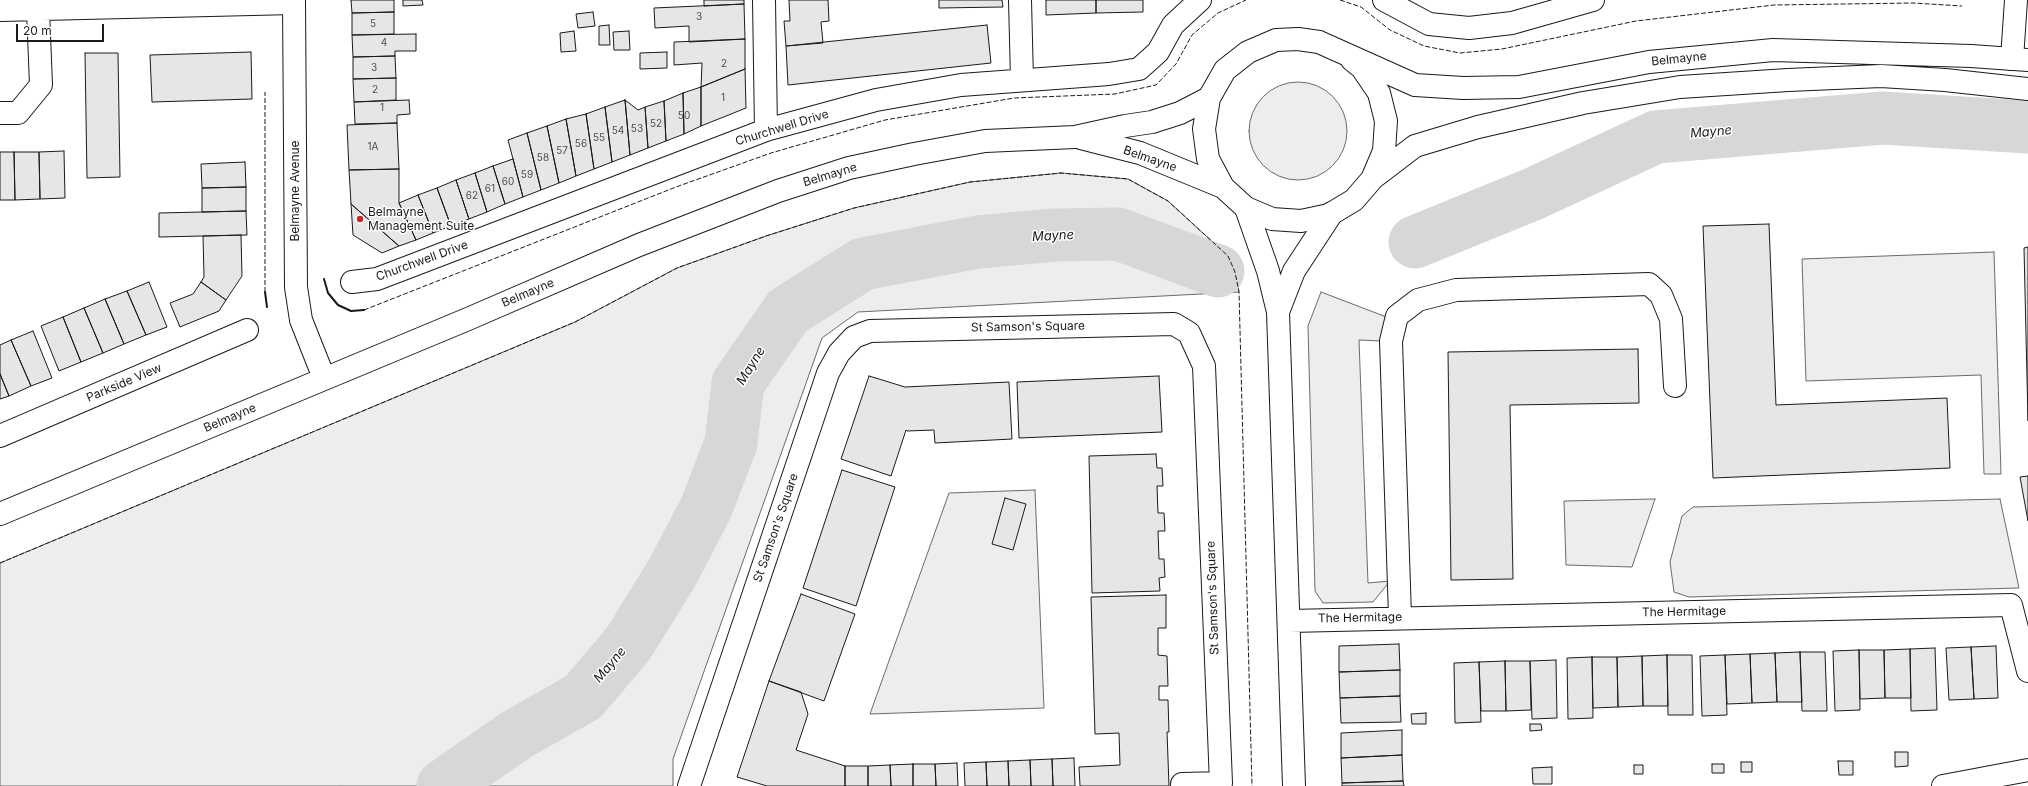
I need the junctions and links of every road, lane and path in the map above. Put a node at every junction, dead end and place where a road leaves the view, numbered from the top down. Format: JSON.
{"nodes":[{"id":1,"x":764,"y":0,"type":"edge"},
{"id":2,"x":1020,"y":0,"type":"edge"},
{"id":3,"x":1200,"y":0,"type":"edge"},
{"id":4,"x":1384,"y":0,"type":"edge"},
{"id":5,"x":1592,"y":0,"type":"edge"},
{"id":6,"x":2016,"y":0,"type":"edge"},
{"id":7,"x":294,"y":2,"type":"edge"},
{"id":8,"x":0,"y":10,"type":"edge"},
{"id":9,"x":38,"y":10,"type":"junction"},
{"id":10,"x":1339,"y":50,"type":"junction"},
{"id":11,"x":2020,"y":59,"type":"edge"},
{"id":12,"x":1022,"y":80,"type":"junction"},
{"id":13,"x":2028,"y":89,"type":"edge"},
{"id":14,"x":1209,"y":98,"type":"junction"},
{"id":15,"x":0,"y":113,"type":"edge"},
{"id":16,"x":766,"y":130,"type":"junction"},
{"id":17,"x":1075,"y":137,"type":"junction"},
{"id":18,"x":1373,"y":178,"type":"junction"},
{"id":19,"x":1223,"y":186,"type":"junction"},
{"id":20,"x":1246,"y":208,"type":"junction"},
{"id":21,"x":1332,"y":213,"type":"junction"},
{"id":22,"x":352,"y":282,"type":"dead end"},
{"id":23,"x":1278,"y":312,"type":"junction"},
{"id":24,"x":247,"y":330,"type":"dead end"},
{"id":25,"x":324,"y":378,"type":"junction"},
{"id":26,"x":1675,"y":386,"type":"dead end"},
{"id":27,"x":0,"y":436,"type":"edge"},
{"id":28,"x":0,"y":514,"type":"edge"},
{"id":29,"x":1400,"y":617,"type":"junction"},
{"id":30,"x":1288,"y":621,"type":"junction"},
{"id":31,"x":2028,"y":671,"type":"edge"},
{"id":32,"x":2028,"y":770,"type":"edge"},
{"id":33,"x":1182,"y":784,"type":"dead end"},
{"id":34,"x":689,"y":786,"type":"edge"},
{"id":35,"x":1294,"y":786,"type":"edge"},
{"id":36,"x":1943,"y":786,"type":"edge"}],
"edges":[{"from":1,"to":16,"type":"street"},
{"from":2,"to":12,"type":"street"},
{"from":3,"to":12,"type":"street","name":"Churchwell Drive"},
{"from":4,"to":5,"type":"street"},
{"from":6,"to":11,"type":"street"},
{"from":7,"to":9,"type":"street"},
{"from":7,"to":25,"type":"street","name":"Belmayne Avenue"},
{"from":8,"to":9,"type":"street"},
{"from":9,"to":15,"type":"street"},
{"from":10,"to":11,"type":"street","name":"Belmayne"},
{"from":10,"to":14,"type":"street","name":"Belmayne"},
{"from":10,"to":18,"type":"street","name":"Belmayne"},
{"from":12,"to":16,"type":"street","name":"Churchwell Drive"},
{"from":13,"to":18,"type":"street","name":"Belmayne"},
{"from":14,"to":17,"type":"street","name":"Belmayne"},
{"from":14,"to":19,"type":"street","name":"Belmayne"},
{"from":16,"to":22,"type":"street","name":"Churchwell Drive"},
{"from":17,"to":19,"type":"street","name":"Belmayne"},
{"from":17,"to":25,"type":"street","name":"Belmayne"},
{"from":18,"to":21,"type":"street","name":"Belmayne"},
{"from":19,"to":20,"type":"street","name":"Belmayne"},
{"from":20,"to":21,"type":"street","name":"Belmayne"},
{"from":20,"to":23,"type":"street"},
{"from":21,"to":23,"type":"street"},
{"from":23,"to":30,"type":"street"},
{"from":24,"to":27,"type":"street","name":"Parkside View"},
{"from":25,"to":28,"type":"street","name":"Belmayne"},
{"from":26,"to":29,"type":"street"},
{"from":29,"to":30,"type":"street","name":"The Hermitage"},
{"from":29,"to":31,"type":"street","name":"The Hermitage"},
{"from":30,"to":35,"type":"street"},
{"from":32,"to":36,"type":"street"},
{"from":33,"to":34,"type":"street","name":"St Samson's Square"}]}
